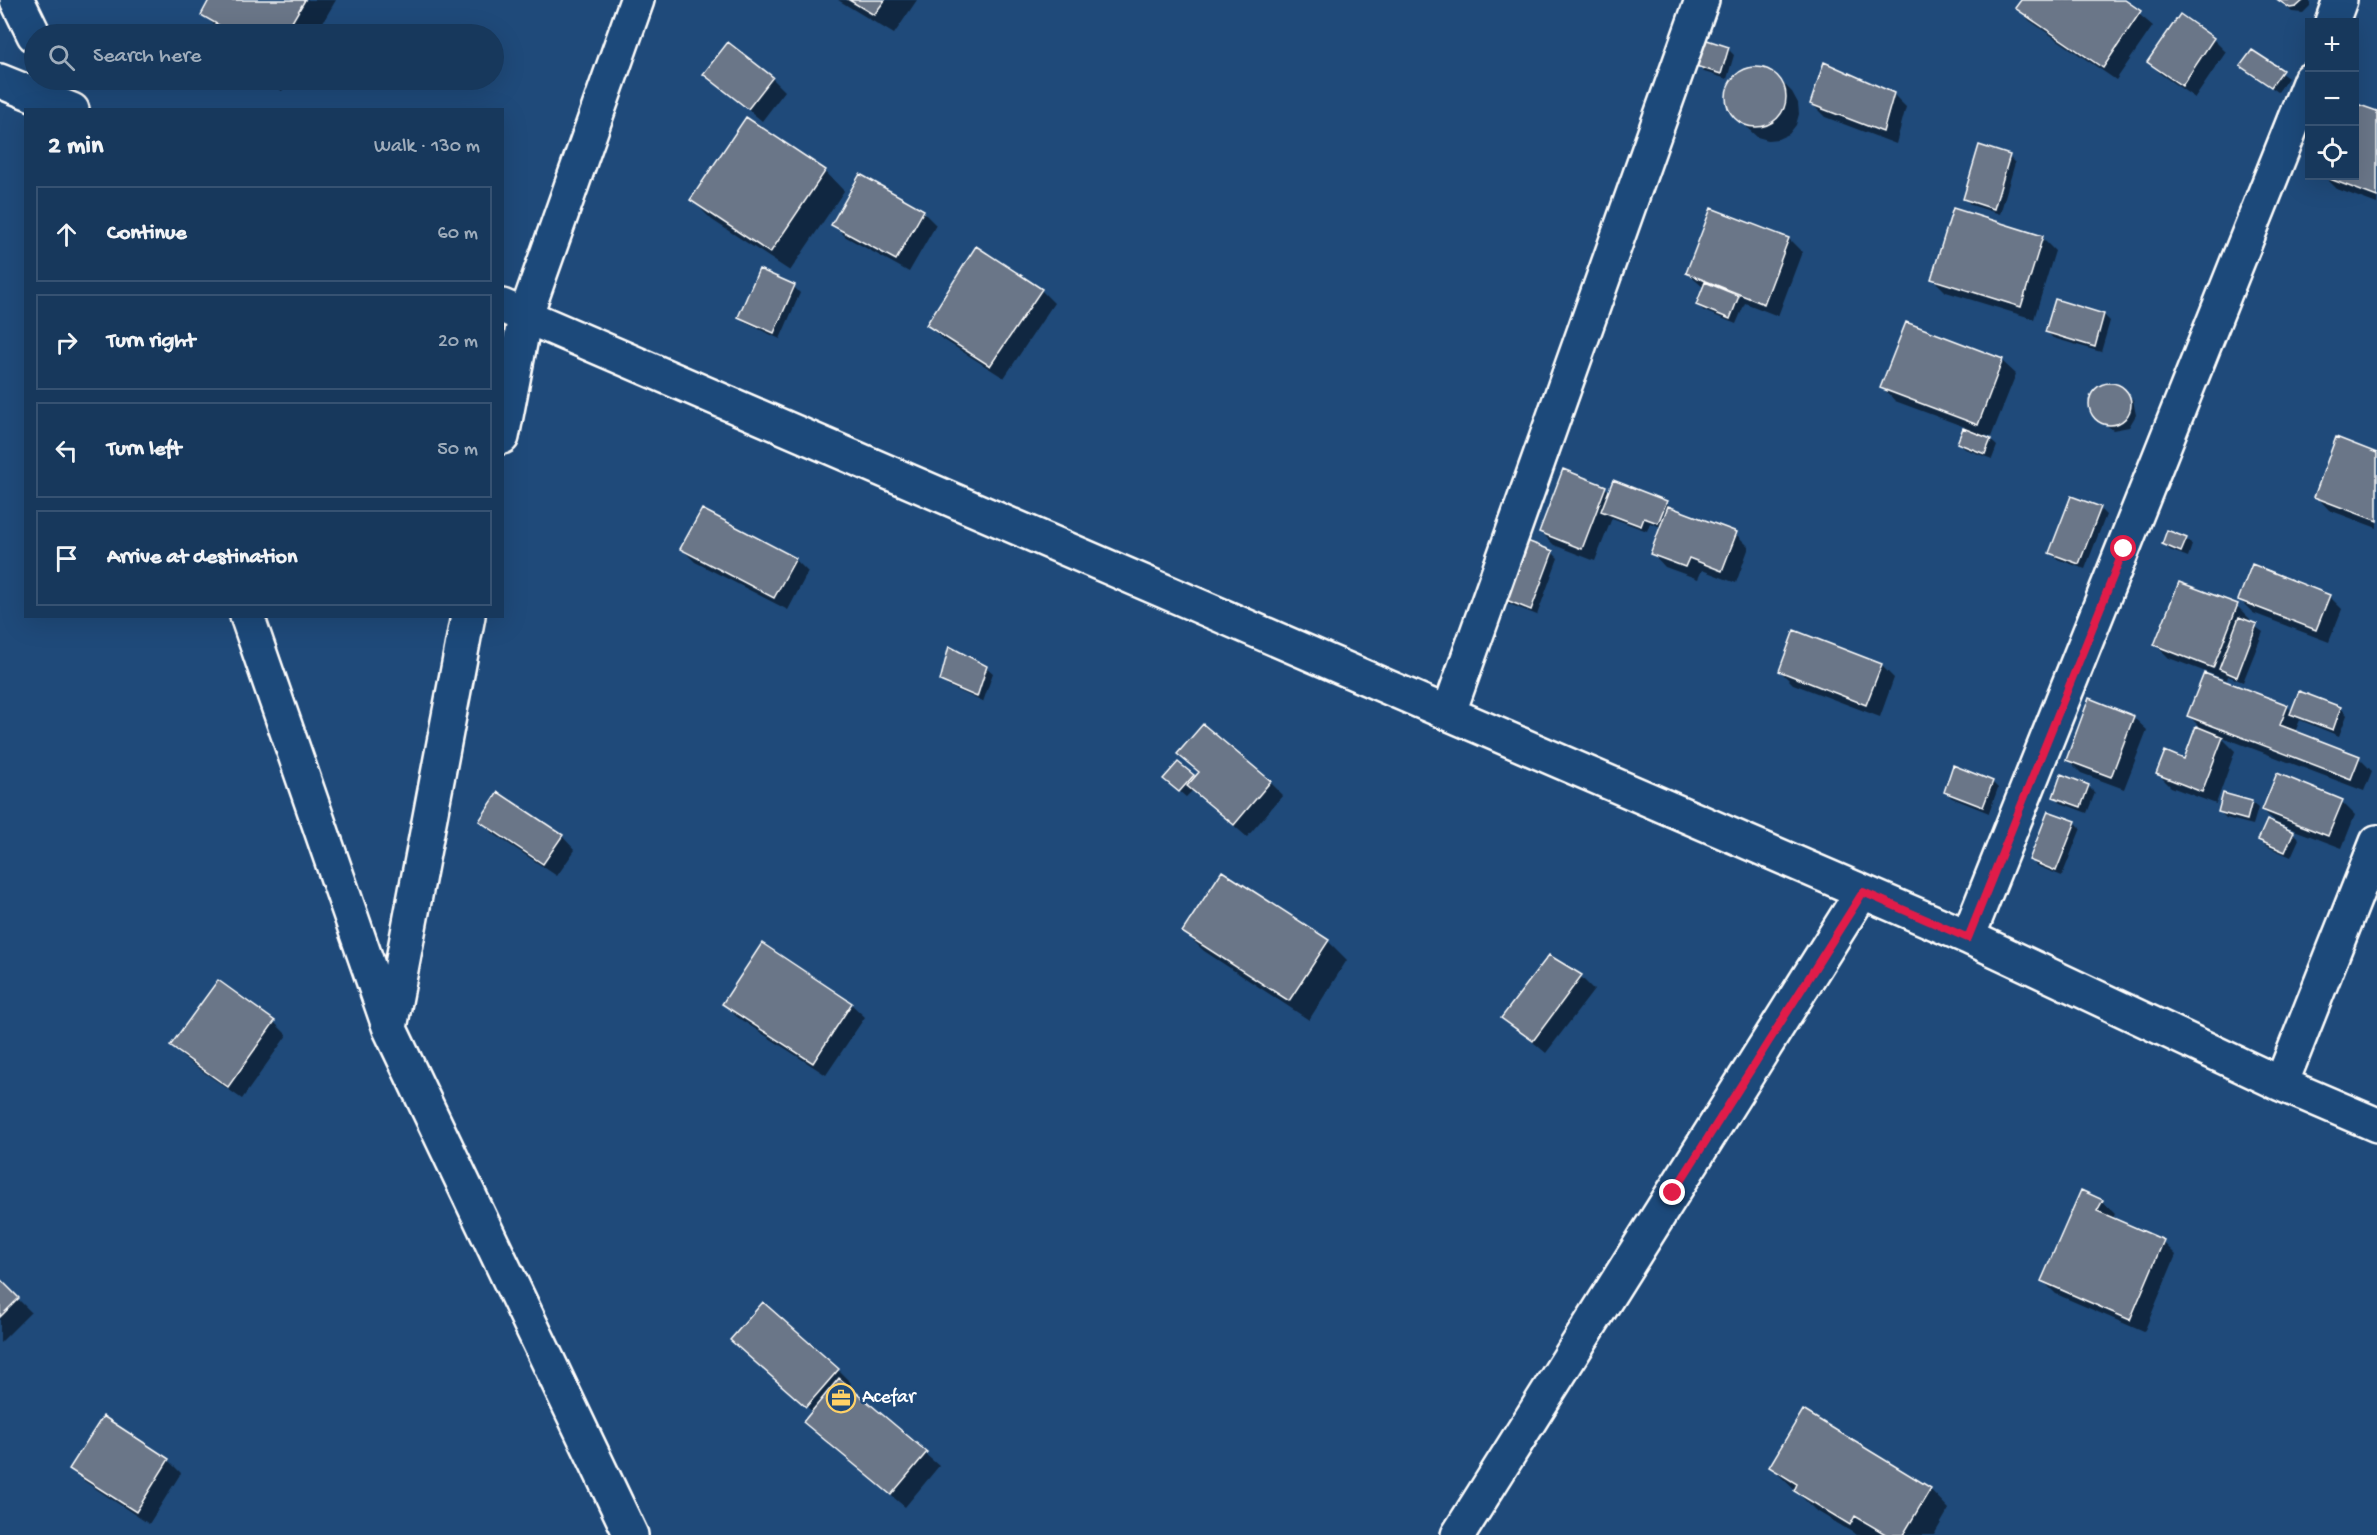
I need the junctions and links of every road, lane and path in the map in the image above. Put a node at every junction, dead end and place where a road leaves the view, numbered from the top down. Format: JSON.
{"nodes":[{"id":1,"x":17,"y":0,"type":"edge"},
{"id":2,"x":637,"y":0,"type":"edge"},
{"id":3,"x":1702,"y":0,"type":"edge"},
{"id":4,"x":2340,"y":0,"type":"edge"},
{"id":5,"x":2333,"y":18,"type":"edge"},
{"id":6,"x":28,"y":24,"type":"edge"},
{"id":7,"x":0,"y":81,"type":"edge"},
{"id":8,"x":61,"y":90,"type":"edge"},
{"id":9,"x":2305,"y":93,"type":"edge"},
{"id":10,"x":68,"y":108,"type":"edge"},
{"id":11,"x":70,"y":108,"type":"edge"},
{"id":12,"x":514,"y":311,"type":"edge"},
{"id":13,"x":504,"y":416,"type":"edge"},
{"id":14,"x":248,"y":618,"type":"edge"},
{"id":15,"x":468,"y":618,"type":"edge"},
{"id":16,"x":1449,"y":712,"type":"junction"},
{"id":17,"x":2377,"y":842,"type":"edge"},
{"id":18,"x":1863,"y":892,"type":"junction"},
{"id":19,"x":1968,"y":938,"type":"junction"},
{"id":20,"x":390,"y":1029,"type":"junction"},
{"id":21,"x":2281,"y":1084,"type":"junction"},
{"id":22,"x":2377,"y":1125,"type":"edge"},
{"id":23,"x":631,"y":1535,"type":"edge"},
{"id":24,"x":1458,"y":1535,"type":"edge"}],
"edges":[{"from":1,"to":6,"type":"street"},
{"from":2,"to":12,"type":"street"},
{"from":3,"to":16,"type":"street"},
{"from":4,"to":5,"type":"street"},
{"from":7,"to":10,"type":"street"},
{"from":8,"to":11,"type":"street"},
{"from":9,"to":19,"type":"street"},
{"from":12,"to":13,"type":"street"},
{"from":12,"to":16,"type":"street"},
{"from":14,"to":20,"type":"street"},
{"from":15,"to":20,"type":"street"},
{"from":16,"to":18,"type":"street"},
{"from":17,"to":21,"type":"street"},
{"from":18,"to":19,"type":"street"},
{"from":18,"to":24,"type":"street"},
{"from":19,"to":21,"type":"street"},
{"from":20,"to":23,"type":"street"},
{"from":21,"to":22,"type":"street"}]}
